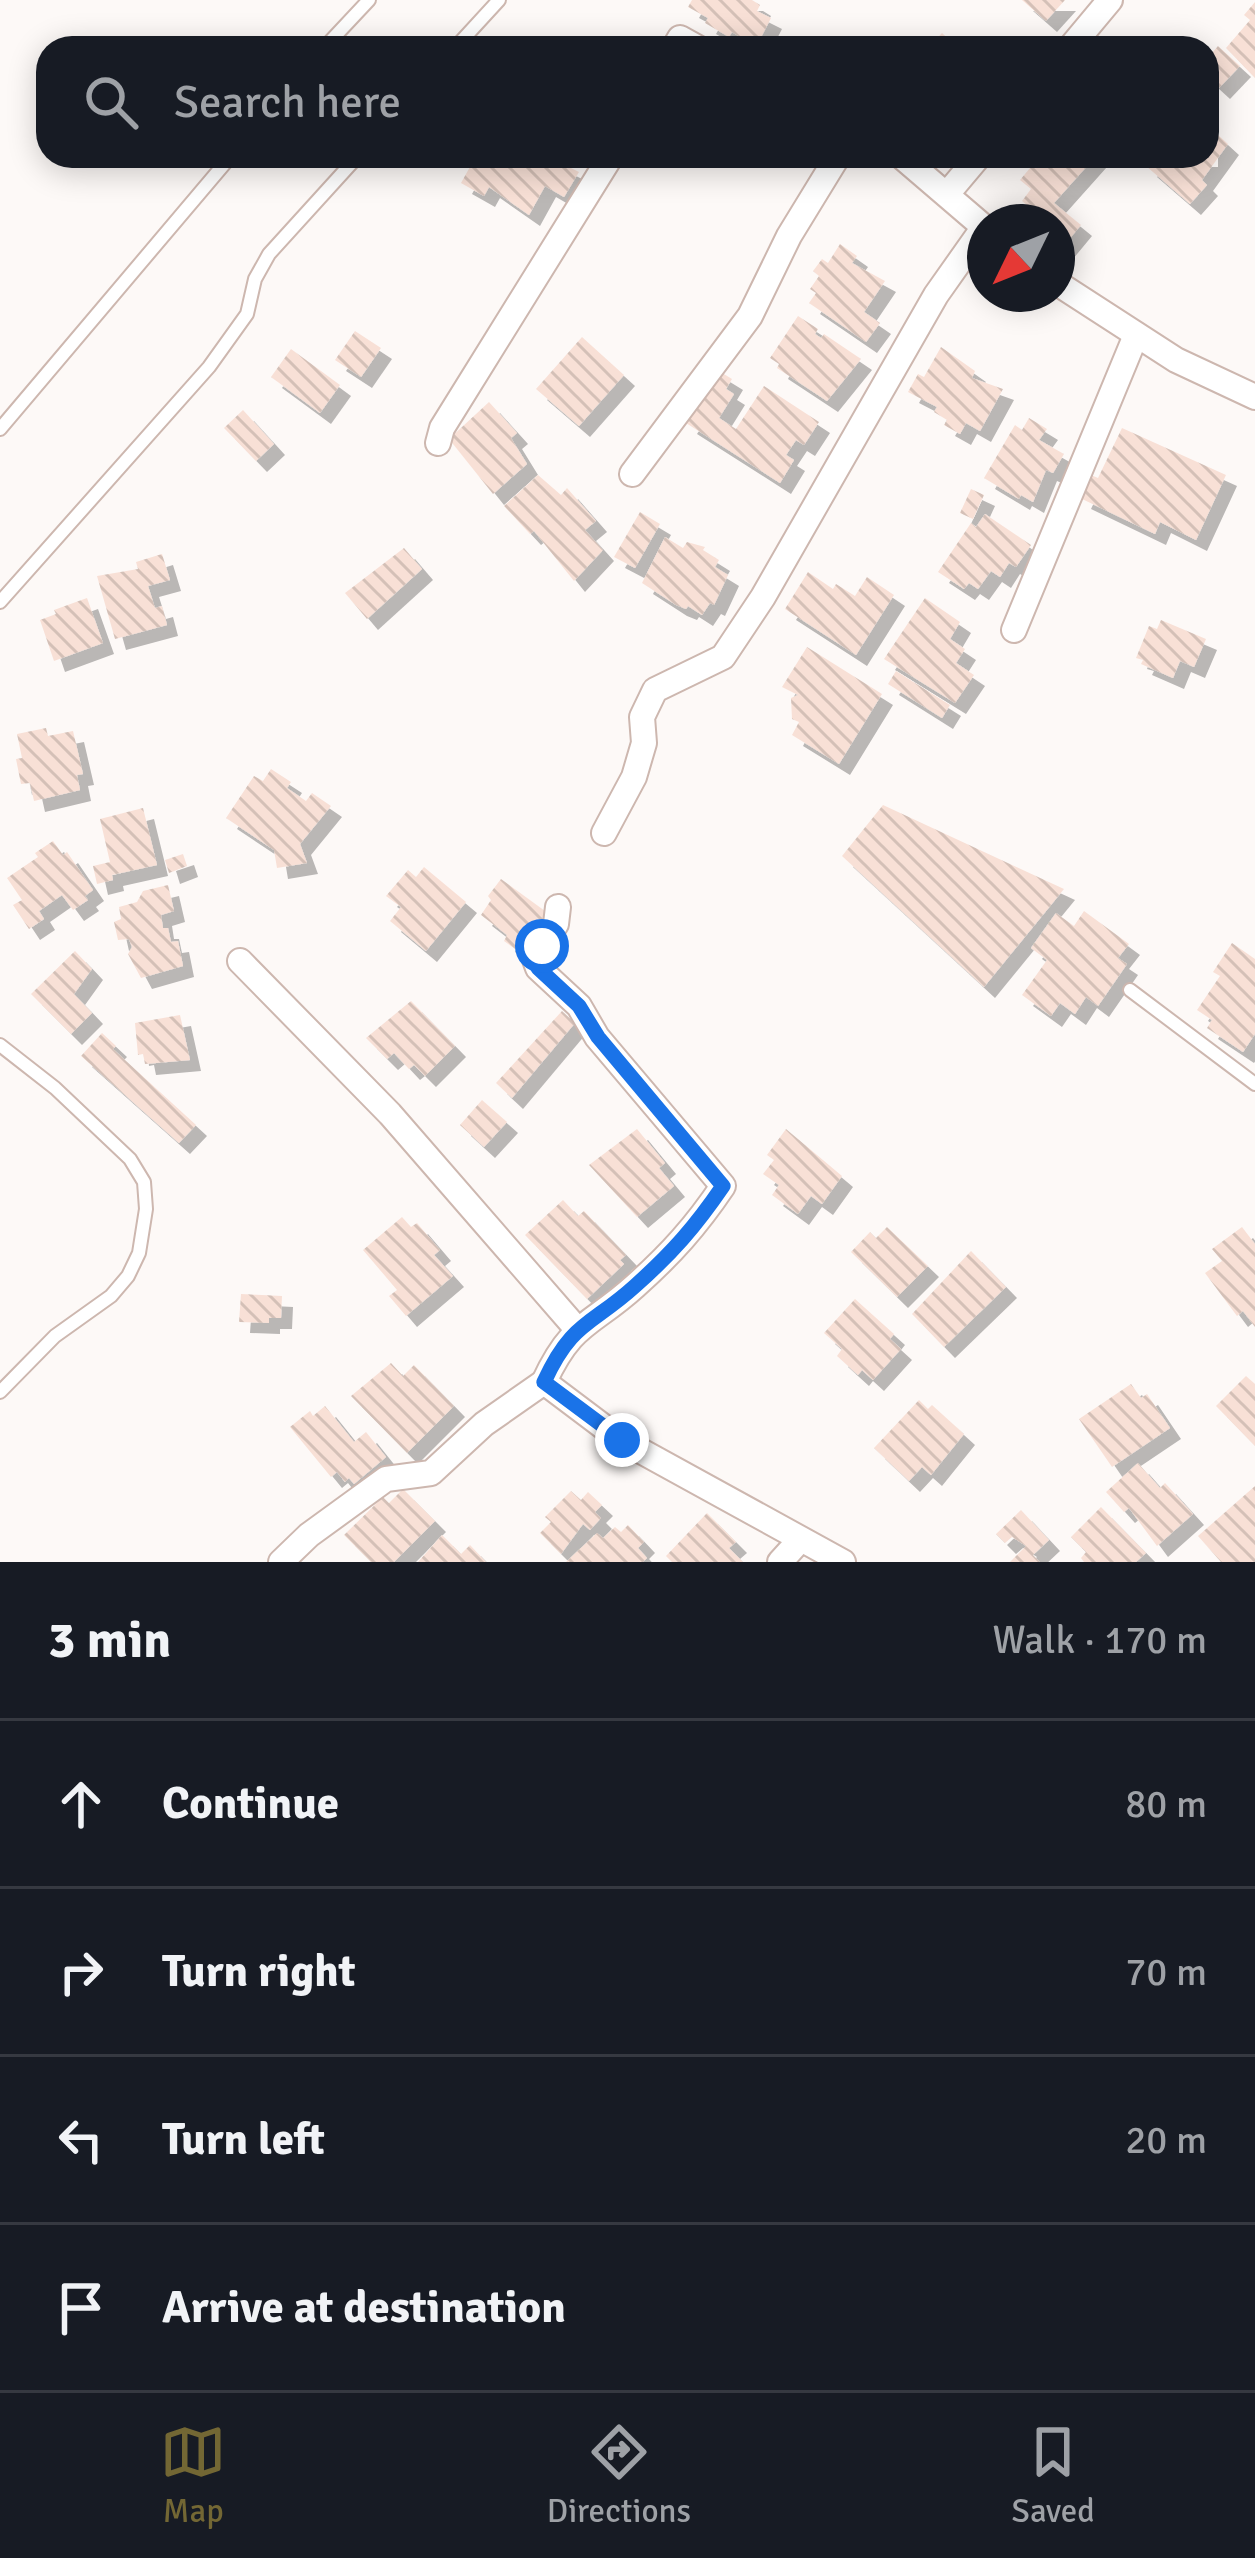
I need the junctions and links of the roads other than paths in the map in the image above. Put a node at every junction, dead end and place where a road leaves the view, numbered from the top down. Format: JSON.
{"nodes":[{"id":1,"x":369,"y":0,"type":"edge"},
{"id":2,"x":499,"y":0,"type":"edge"},
{"id":3,"x":1110,"y":0,"type":"edge"},
{"id":4,"x":335,"y":36,"type":"edge"},
{"id":5,"x":466,"y":36,"type":"edge"},
{"id":6,"x":1080,"y":36,"type":"edge"},
{"id":7,"x":221,"y":168,"type":"edge"},
{"id":8,"x":347,"y":168,"type":"edge"},
{"id":9,"x":604,"y":168,"type":"edge"},
{"id":10,"x":831,"y":168,"type":"edge"},
{"id":11,"x":916,"y":168,"type":"edge"},
{"id":12,"x":969,"y":168,"type":"edge"},
{"id":13,"x":947,"y":194,"type":"junction"},
{"id":14,"x":967,"y":212,"type":"edge"},
{"id":15,"x":967,"y":252,"type":"edge"},
{"id":16,"x":1075,"y":295,"type":"edge"},
{"id":17,"x":1136,"y":334,"type":"junction"},
{"id":18,"x":1255,"y":397,"type":"edge"},
{"id":19,"x":0,"y":429,"type":"edge"},
{"id":20,"x":438,"y":443,"type":"dead end"},
{"id":21,"x":632,"y":474,"type":"dead end"},
{"id":22,"x":0,"y":602,"type":"edge"},
{"id":23,"x":1014,"y":630,"type":"dead end"},
{"id":24,"x":604,"y":833,"type":"dead end"},
{"id":25,"x":558,"y":908,"type":"dead end"},
{"id":26,"x":240,"y":962,"type":"dead end"},
{"id":27,"x":1130,"y":990,"type":"dead end"},
{"id":28,"x":0,"y":1045,"type":"edge"},
{"id":29,"x":1255,"y":1084,"type":"edge"},
{"id":30,"x":576,"y":1328,"type":"junction"},
{"id":31,"x":544,"y":1382,"type":"junction"},
{"id":32,"x":0,"y":1392,"type":"edge"},
{"id":33,"x":800,"y":1540,"type":"junction"},
{"id":34,"x":281,"y":1562,"type":"edge"},
{"id":35,"x":780,"y":1562,"type":"edge"},
{"id":36,"x":843,"y":1562,"type":"edge"}],
"edges":[{"from":1,"to":4,"type":"lane"},
{"from":2,"to":5,"type":"lane"},
{"from":3,"to":6,"type":"street"},
{"from":7,"to":19,"type":"lane"},
{"from":8,"to":22,"type":"lane"},
{"from":9,"to":20,"type":"street"},
{"from":10,"to":21,"type":"street"},
{"from":11,"to":13,"type":"street"},
{"from":12,"to":13,"type":"street"},
{"from":13,"to":14,"type":"street"},
{"from":15,"to":24,"type":"street"},
{"from":16,"to":17,"type":"street"},
{"from":17,"to":18,"type":"street"},
{"from":17,"to":23,"type":"street"},
{"from":25,"to":30,"type":"street"},
{"from":26,"to":30,"type":"street"},
{"from":27,"to":29,"type":"lane"},
{"from":28,"to":32,"type":"lane"},
{"from":30,"to":31,"type":"street"},
{"from":31,"to":33,"type":"street"},
{"from":31,"to":34,"type":"street"},
{"from":33,"to":35,"type":"street"},
{"from":33,"to":36,"type":"street"}]}
